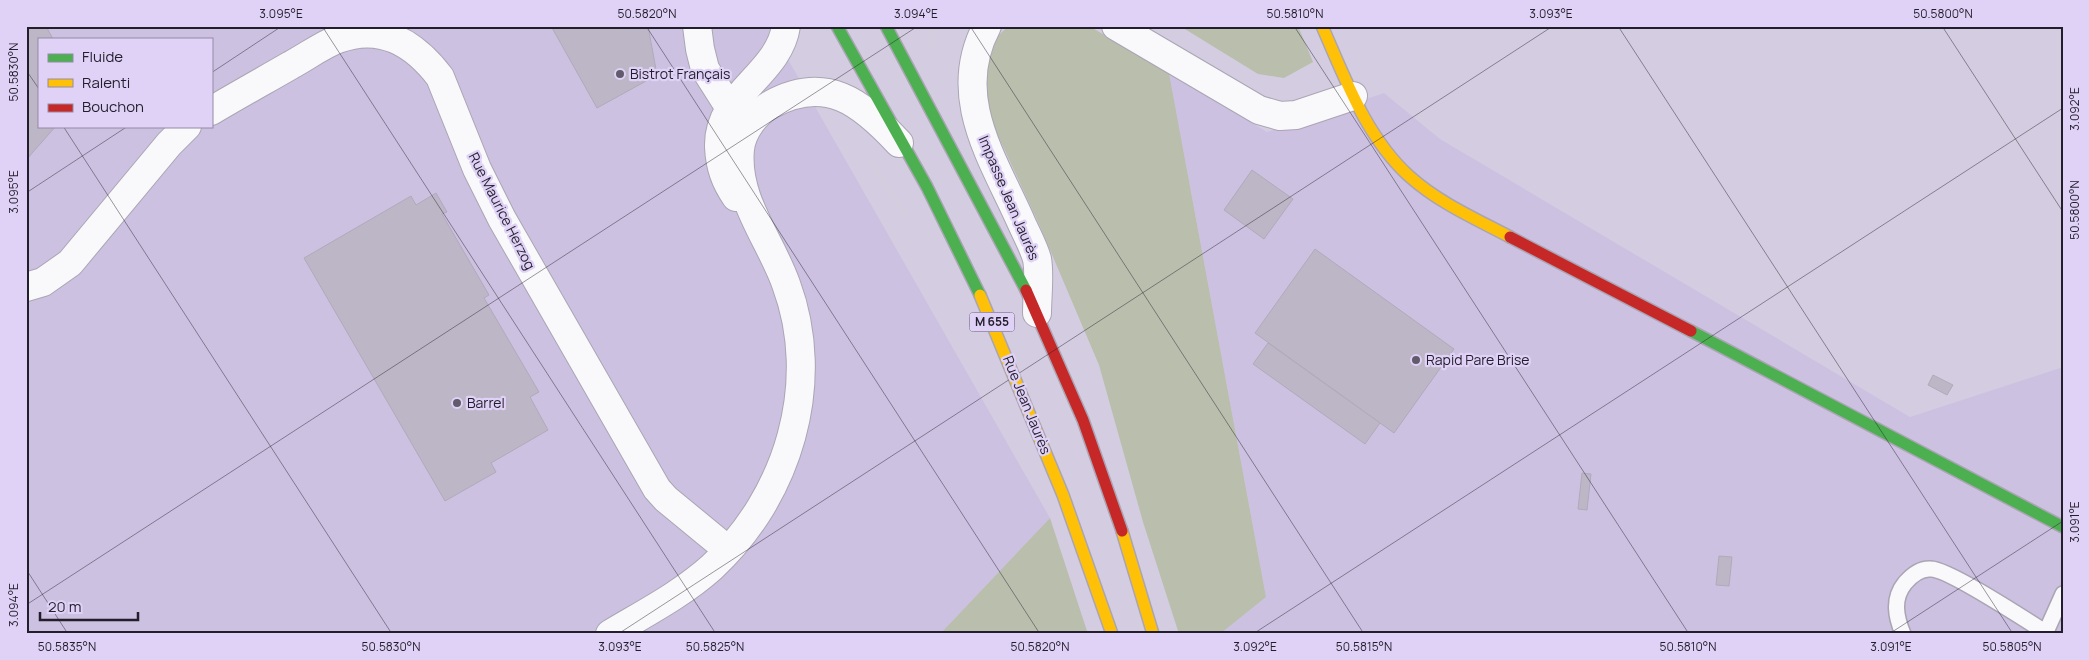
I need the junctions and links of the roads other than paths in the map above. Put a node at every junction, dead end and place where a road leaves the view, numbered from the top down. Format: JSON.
{"nodes":[{"id":1,"x":698,"y":26,"type":"edge"},
{"id":2,"x":786,"y":26,"type":"edge"},
{"id":3,"x":837,"y":26,"type":"edge"},
{"id":4,"x":886,"y":26,"type":"edge"},
{"id":5,"x":987,"y":26,"type":"edge"},
{"id":6,"x":1116,"y":26,"type":"edge"},
{"id":7,"x":1322,"y":26,"type":"edge"},
{"id":8,"x":1353,"y":96,"type":"junction"},
{"id":9,"x":729,"y":108,"type":"junction"},
{"id":10,"x":212,"y":109,"type":"edge"},
{"id":11,"x":186,"y":128,"type":"edge"},
{"id":12,"x":745,"y":132,"type":"junction"},
{"id":13,"x":907,"y":152,"type":"junction"},
{"id":14,"x":758,"y":226,"type":"junction"},
{"id":15,"x":26,"y":287,"type":"edge"},
{"id":16,"x":1037,"y":313,"type":"junction"},
{"id":17,"x":2063,"y":527,"type":"edge"},
{"id":18,"x":728,"y":550,"type":"junction"},
{"id":19,"x":2063,"y":594,"type":"edge"},
{"id":20,"x":2045,"y":633,"type":"edge"},
{"id":21,"x":610,"y":634,"type":"edge"},
{"id":22,"x":1112,"y":634,"type":"edge"},
{"id":23,"x":1153,"y":634,"type":"edge"},
{"id":24,"x":1903,"y":634,"type":"edge"}],
"edges":[{"from":1,"to":9,"type":"street"},
{"from":2,"to":9,"type":"street"},
{"from":3,"to":13,"type":"main road","name":"Rue Jean Jaurès","number":"M 655"},
{"from":4,"to":16,"type":"main road","number":"M 655"},
{"from":5,"to":16,"type":"street","name":"Impasse Jean Jaurès"},
{"from":6,"to":8,"type":"street"},
{"from":7,"to":8,"type":"main road"},
{"from":8,"to":17,"type":"main road"},
{"from":9,"to":12,"type":"street"},
{"from":9,"to":14,"type":"street"},
{"from":10,"to":18,"type":"street","name":"Rue Maurice Herzog"},
{"from":11,"to":15,"type":"street"},
{"from":12,"to":13,"type":"street"},
{"from":12,"to":14,"type":"street"},
{"from":13,"to":22,"type":"main road","name":"Rue Jean Jaurès","number":"M 655"},
{"from":14,"to":18,"type":"street"},
{"from":16,"to":23,"type":"main road","number":"M 655"},
{"from":18,"to":21,"type":"street"},
{"from":19,"to":20,"type":"lane"},
{"from":20,"to":24,"type":"lane"}]}
